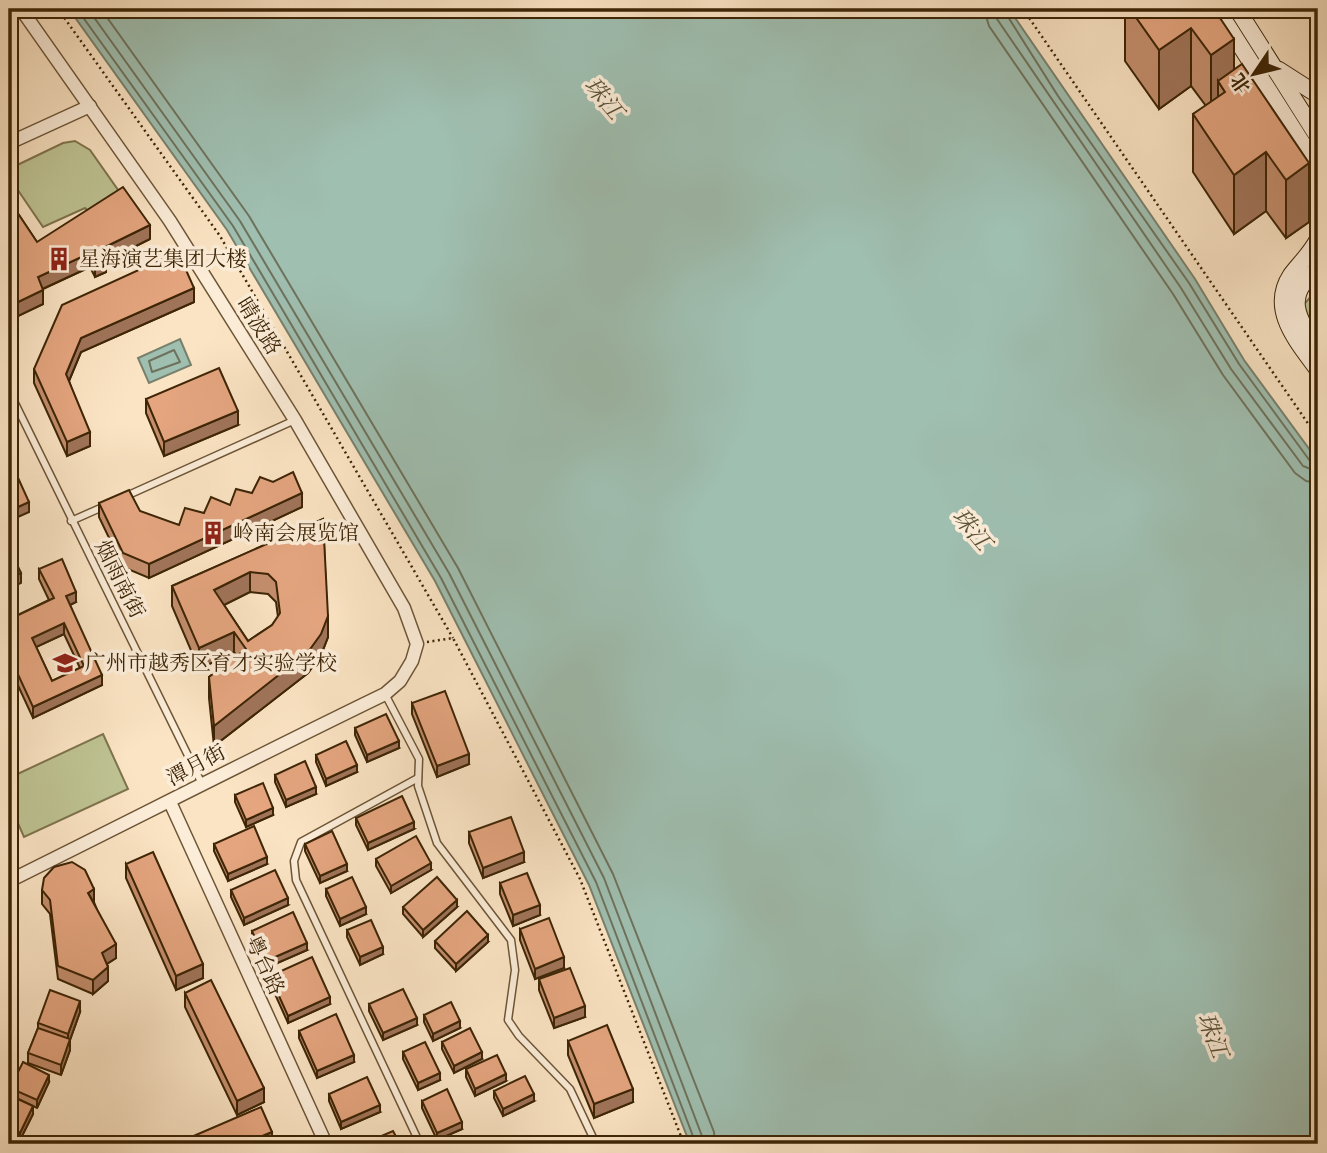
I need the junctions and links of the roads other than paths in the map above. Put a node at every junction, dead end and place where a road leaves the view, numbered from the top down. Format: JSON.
{"nodes":[{"id":1,"x":21,"y":9,"type":"edge"},
{"id":2,"x":1217,"y":9,"type":"edge"},
{"id":3,"x":1237,"y":9,"type":"edge"},
{"id":4,"x":1274,"y":67,"type":"junction"},
{"id":5,"x":1271,"y":94,"type":"junction"},
{"id":6,"x":1318,"y":95,"type":"edge"},
{"id":7,"x":90,"y":106,"type":"junction"},
{"id":8,"x":1318,"y":137,"type":"edge"},
{"id":9,"x":9,"y":143,"type":"edge"},
{"id":10,"x":1318,"y":167,"type":"edge"},
{"id":11,"x":1318,"y":204,"type":"edge"},
{"id":12,"x":1318,"y":239,"type":"edge"},
{"id":13,"x":1318,"y":268,"type":"edge"},
{"id":14,"x":1318,"y":348,"type":"edge"},
{"id":15,"x":1318,"y":370,"type":"edge"},
{"id":16,"x":9,"y":391,"type":"edge"},
{"id":17,"x":295,"y":420,"type":"junction"},
{"id":18,"x":121,"y":498,"type":"edge"},
{"id":19,"x":108,"y":504,"type":"edge"},
{"id":20,"x":71,"y":521,"type":"junction"},
{"id":21,"x":400,"y":681,"type":"joint"},
{"id":22,"x":386,"y":694,"type":"junction"},
{"id":23,"x":418,"y":778,"type":"junction"},
{"id":24,"x":201,"y":782,"type":"junction"},
{"id":25,"x":170,"y":802,"type":"junction"},
{"id":26,"x":9,"y":881,"type":"edge"},
{"id":27,"x":326,"y":1144,"type":"edge"},
{"id":28,"x":420,"y":1144,"type":"edge"},
{"id":29,"x":596,"y":1144,"type":"edge"}],
"edges":[{"from":1,"to":7,"type":"street","name":"晴波路"},
{"from":2,"to":5,"type":"main road"},
{"from":3,"to":4,"type":"main road"},
{"from":4,"to":6,"type":"main road"},
{"from":4,"to":8,"type":"main road"},
{"from":5,"to":10,"type":"main road"},
{"from":5,"to":11,"type":"main road"},
{"from":7,"to":9,"type":"street"},
{"from":7,"to":17,"type":"street","name":"晴波路"},
{"from":12,"to":15,"type":"main road"},
{"from":13,"to":14,"type":"main road"},
{"from":16,"to":20,"type":"lane","name":"烟雨南街"},
{"from":17,"to":18,"type":"lane"},
{"from":17,"to":21,"type":"street","name":"晴波路"},
{"from":19,"to":20,"type":"lane"},
{"from":20,"to":24,"type":"lane","name":"烟雨南街"},
{"from":21,"to":22,"type":"street","name":"潭月街"},
{"from":22,"to":23,"type":"lane"},
{"from":22,"to":24,"type":"street","name":"潭月街"},
{"from":23,"to":28,"type":"lane"},
{"from":23,"to":29,"type":"lane"},
{"from":24,"to":25,"type":"street","name":"潭月街"},
{"from":25,"to":26,"type":"street","name":"潭月街"},
{"from":25,"to":27,"type":"street","name":"粤台路"}]}
